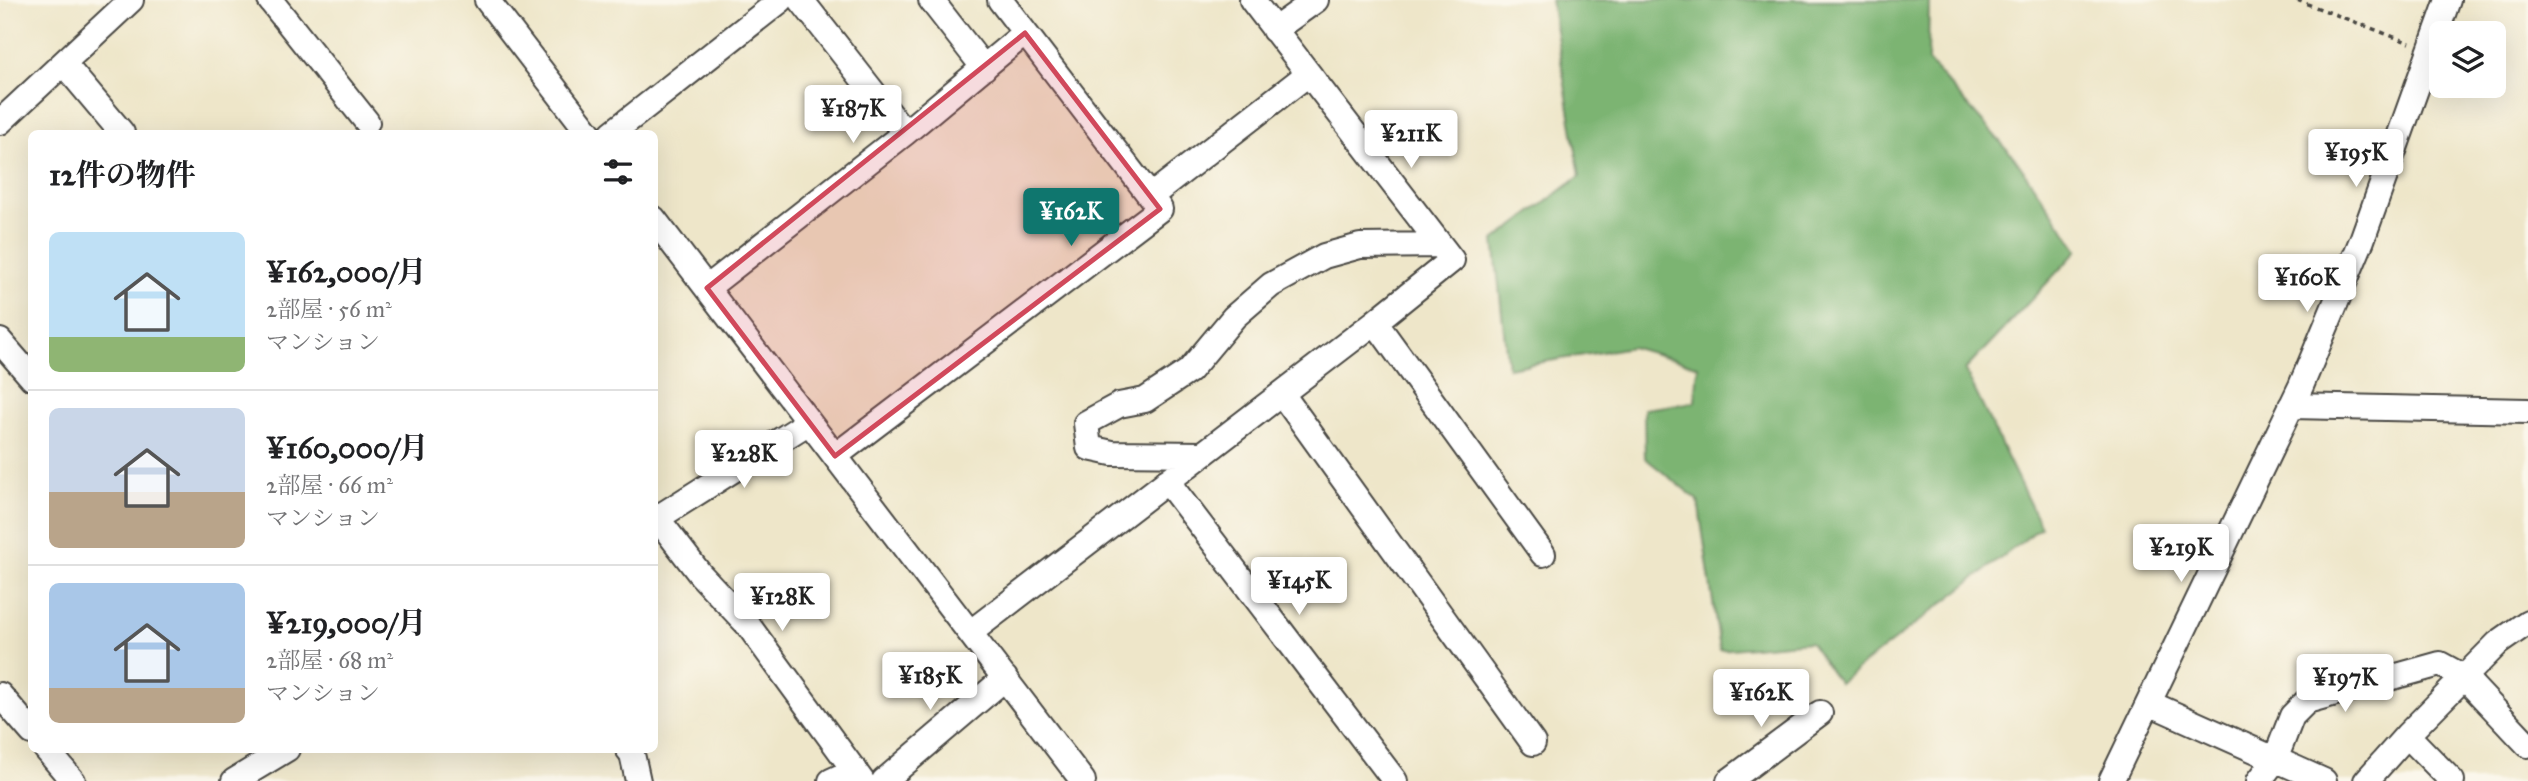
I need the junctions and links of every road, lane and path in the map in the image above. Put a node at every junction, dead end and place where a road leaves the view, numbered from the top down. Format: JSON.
{"nodes":[{"id":1,"x":131,"y":0,"type":"edge"},
{"id":2,"x":271,"y":0,"type":"edge"},
{"id":3,"x":487,"y":0,"type":"edge"},
{"id":4,"x":781,"y":0,"type":"edge"},
{"id":5,"x":801,"y":0,"type":"edge"},
{"id":6,"x":931,"y":0,"type":"edge"},
{"id":7,"x":1252,"y":0,"type":"edge"},
{"id":8,"x":1317,"y":0,"type":"edge"},
{"id":9,"x":2297,"y":0,"type":"edge"},
{"id":10,"x":2448,"y":0,"type":"edge"},
{"id":11,"x":1003,"y":1,"type":"edge"},
{"id":12,"x":2441,"y":21,"type":"edge"},
{"id":13,"x":1274,"y":30,"type":"junction"},
{"id":14,"x":1025,"y":33,"type":"junction"},
{"id":15,"x":2429,"y":51,"type":"edge"},
{"id":16,"x":2429,"y":54,"type":"edge"},
{"id":17,"x":64,"y":64,"type":"junction"},
{"id":18,"x":984,"y":68,"type":"junction"},
{"id":19,"x":1308,"y":74,"type":"junction"},
{"id":20,"x":0,"y":122,"type":"edge"},
{"id":21,"x":367,"y":122,"type":"dead end"},
{"id":22,"x":119,"y":130,"type":"edge"},
{"id":23,"x":587,"y":130,"type":"edge"},
{"id":24,"x":616,"y":130,"type":"edge"},
{"id":25,"x":905,"y":133,"type":"junction"},
{"id":26,"x":1151,"y":196,"type":"junction"},
{"id":27,"x":658,"y":224,"type":"edge"},
{"id":28,"x":1440,"y":245,"type":"junction"},
{"id":29,"x":707,"y":288,"type":"junction"},
{"id":30,"x":1375,"y":323,"type":"junction"},
{"id":31,"x":0,"y":341,"type":"edge"},
{"id":32,"x":28,"y":373,"type":"edge"},
{"id":33,"x":1282,"y":394,"type":"junction"},
{"id":34,"x":2291,"y":405,"type":"junction"},
{"id":35,"x":2528,"y":411,"type":"edge"},
{"id":36,"x":809,"y":422,"type":"junction"},
{"id":37,"x":1203,"y":454,"type":"junction"},
{"id":38,"x":835,"y":456,"type":"junction"},
{"id":39,"x":1167,"y":481,"type":"junction"},
{"id":40,"x":658,"y":518,"type":"edge"},
{"id":41,"x":658,"y":522,"type":"edge"},
{"id":42,"x":1542,"y":554,"type":"dead end"},
{"id":43,"x":2528,"y":622,"type":"edge"},
{"id":44,"x":971,"y":632,"type":"junction"},
{"id":45,"x":2464,"y":677,"type":"junction"},
{"id":46,"x":1005,"y":678,"type":"junction"},
{"id":47,"x":0,"y":695,"type":"edge"},
{"id":48,"x":2149,"y":703,"type":"junction"},
{"id":49,"x":1820,"y":713,"type":"dead end"},
{"id":50,"x":28,"y":727,"type":"edge"},
{"id":51,"x":2407,"y":735,"type":"junction"},
{"id":52,"x":1533,"y":743,"type":"dead end"},
{"id":53,"x":2528,"y":745,"type":"edge"},
{"id":54,"x":49,"y":753,"type":"edge"},
{"id":55,"x":280,"y":753,"type":"edge"},
{"id":56,"x":631,"y":753,"type":"edge"},
{"id":57,"x":2275,"y":760,"type":"junction"},
{"id":58,"x":859,"y":776,"type":"edge"},
{"id":59,"x":73,"y":781,"type":"edge"},
{"id":60,"x":234,"y":781,"type":"edge"},
{"id":61,"x":638,"y":781,"type":"edge"},
{"id":62,"x":831,"y":781,"type":"edge"},
{"id":63,"x":884,"y":781,"type":"edge"},
{"id":64,"x":1083,"y":781,"type":"edge"},
{"id":65,"x":1395,"y":781,"type":"edge"},
{"id":66,"x":1729,"y":781,"type":"edge"},
{"id":67,"x":2111,"y":781,"type":"edge"},
{"id":68,"x":2259,"y":781,"type":"edge"},
{"id":69,"x":2323,"y":781,"type":"edge"},
{"id":70,"x":2366,"y":781,"type":"edge"},
{"id":71,"x":2452,"y":781,"type":"edge"}],
"edges":[{"from":1,"to":17,"type":"street"},
{"from":2,"to":21,"type":"street"},
{"from":3,"to":23,"type":"street"},
{"from":4,"to":24,"type":"street"},
{"from":5,"to":25,"type":"street"},
{"from":6,"to":18,"type":"street"},
{"from":7,"to":13,"type":"street"},
{"from":8,"to":13,"type":"street"},
{"from":9,"to":15,"type":"path"},
{"from":10,"to":12,"type":"street"},
{"from":11,"to":14,"type":"street"},
{"from":13,"to":19,"type":"street"},
{"from":14,"to":18,"type":"street"},
{"from":14,"to":26,"type":"street"},
{"from":16,"to":34,"type":"street"},
{"from":17,"to":20,"type":"street"},
{"from":17,"to":22,"type":"street"},
{"from":18,"to":25,"type":"street"},
{"from":19,"to":26,"type":"street"},
{"from":19,"to":28,"type":"street"},
{"from":25,"to":29,"type":"street"},
{"from":26,"to":38,"type":"street"},
{"from":27,"to":29,"type":"street"},
{"from":28,"to":30,"type":"street"},
{"from":28,"to":37,"type":"street"},
{"from":29,"to":36,"type":"street"},
{"from":30,"to":33,"type":"street"},
{"from":30,"to":42,"type":"street"},
{"from":31,"to":32,"type":"street"},
{"from":33,"to":37,"type":"street"},
{"from":33,"to":52,"type":"street"},
{"from":34,"to":35,"type":"street"},
{"from":34,"to":48,"type":"street"},
{"from":36,"to":38,"type":"street"},
{"from":36,"to":40,"type":"street"},
{"from":37,"to":39,"type":"street"},
{"from":38,"to":44,"type":"street"},
{"from":39,"to":44,"type":"street"},
{"from":39,"to":65,"type":"street"},
{"from":41,"to":58,"type":"street"},
{"from":43,"to":45,"type":"street"},
{"from":44,"to":46,"type":"street"},
{"from":45,"to":51,"type":"street"},
{"from":45,"to":53,"type":"street"},
{"from":45,"to":57,"type":"street"},
{"from":46,"to":63,"type":"street"},
{"from":46,"to":64,"type":"street"},
{"from":47,"to":50,"type":"street"},
{"from":48,"to":57,"type":"street"},
{"from":48,"to":67,"type":"street"},
{"from":49,"to":66,"type":"street"},
{"from":51,"to":70,"type":"street"},
{"from":51,"to":71,"type":"street"},
{"from":54,"to":59,"type":"street"},
{"from":55,"to":60,"type":"street"},
{"from":56,"to":61,"type":"street"},
{"from":57,"to":68,"type":"street"},
{"from":57,"to":69,"type":"street"},
{"from":58,"to":62,"type":"street"}]}
